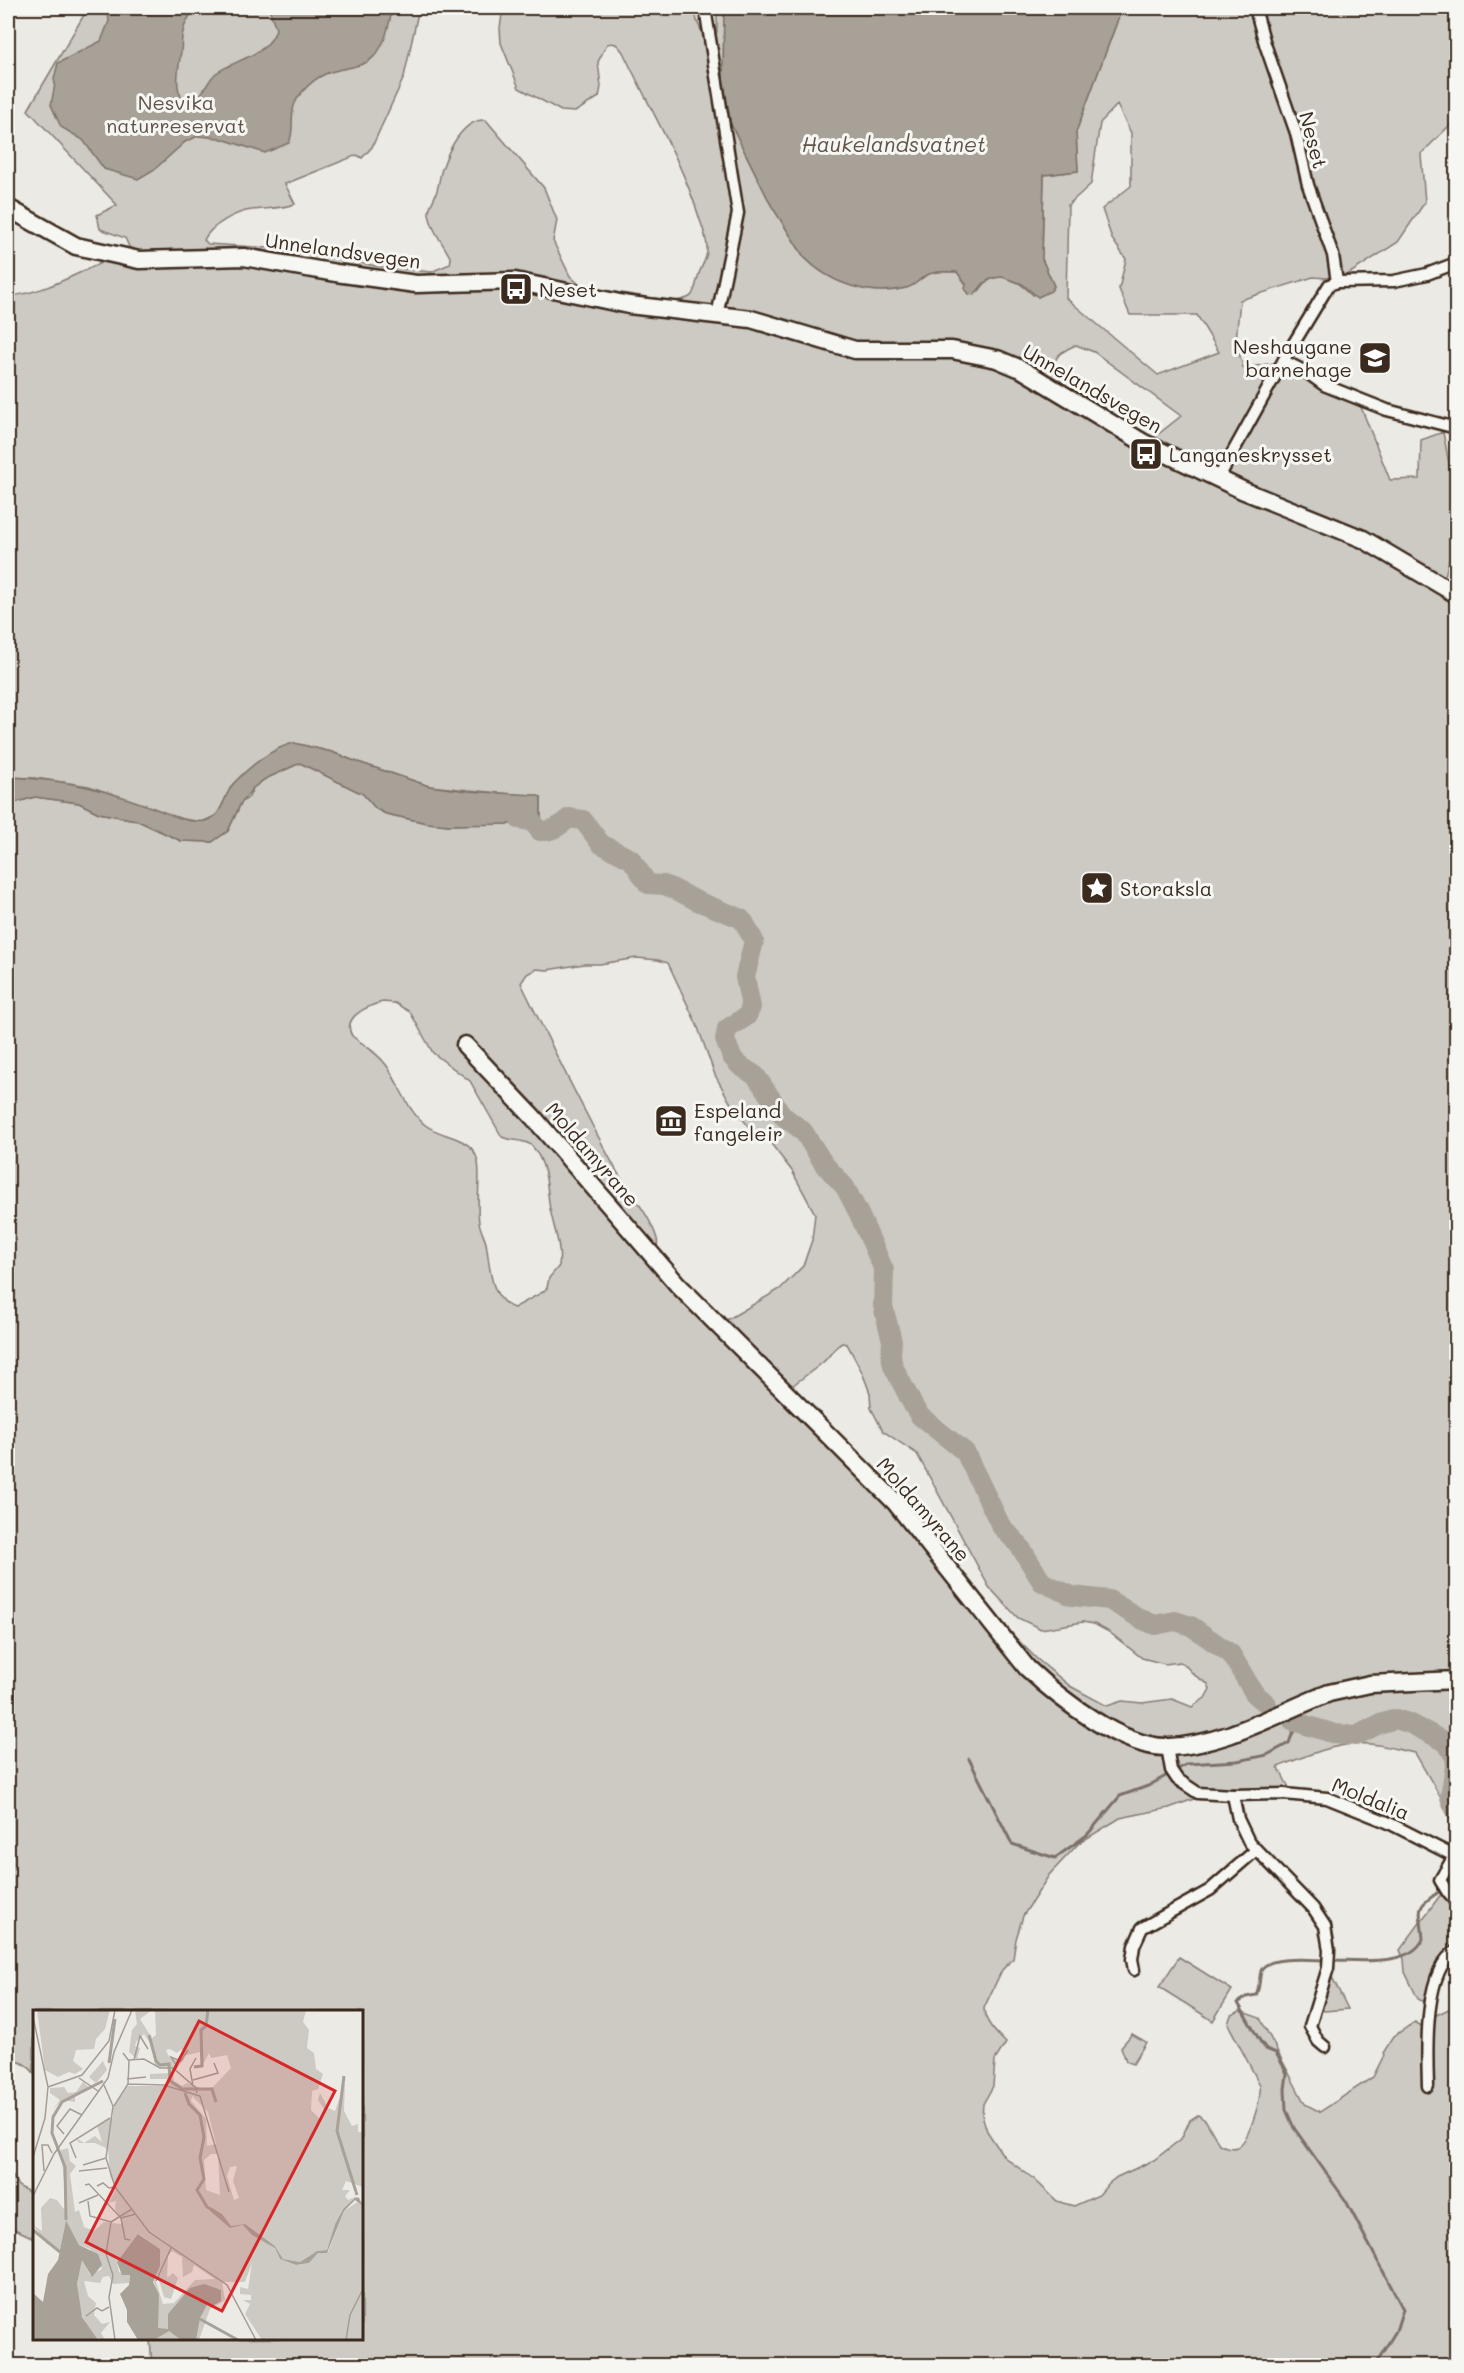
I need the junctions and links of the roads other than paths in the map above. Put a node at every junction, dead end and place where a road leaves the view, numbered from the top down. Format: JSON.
{"nodes":[{"id":1,"x":705,"y":8,"type":"edge"},
{"id":2,"x":1255,"y":8,"type":"edge"},
{"id":3,"x":8,"y":208,"type":"edge"},
{"id":4,"x":1456,"y":263,"type":"edge"},
{"id":5,"x":1337,"y":282,"type":"junction"},
{"id":6,"x":717,"y":316,"type":"junction"},
{"id":7,"x":1284,"y":361,"type":"junction"},
{"id":8,"x":1456,"y":428,"type":"edge"},
{"id":9,"x":1218,"y":478,"type":"junction"},
{"id":10,"x":1456,"y":594,"type":"edge"},
{"id":11,"x":465,"y":1045,"type":"dead end"},
{"id":12,"x":1456,"y":1680,"type":"edge"},
{"id":13,"x":1167,"y":1747,"type":"junction"},
{"id":14,"x":1233,"y":1795,"type":"junction"},
{"id":15,"x":1256,"y":1850,"type":"junction"},
{"id":16,"x":1455,"y":1856,"type":"edge"},
{"id":17,"x":1456,"y":1902,"type":"edge"},
{"id":18,"x":1456,"y":1951,"type":"edge"},
{"id":19,"x":1134,"y":1970,"type":"dead end"},
{"id":20,"x":1325,"y":2047,"type":"dead end"},
{"id":21,"x":1428,"y":2086,"type":"dead end"}],
"edges":[{"from":1,"to":6,"type":"street"},
{"from":2,"to":5,"type":"street","name":"Neset"},
{"from":3,"to":6,"type":"main road","name":"Unnelandsvegen"},
{"from":4,"to":5,"type":"street"},
{"from":5,"to":7,"type":"street"},
{"from":6,"to":9,"type":"main road","name":"Unnelandsvegen"},
{"from":7,"to":8,"type":"street"},
{"from":7,"to":9,"type":"street"},
{"from":9,"to":10,"type":"main road","name":"Unnelandsvegen"},
{"from":11,"to":13,"type":"main road","name":"Moldamyrane"},
{"from":12,"to":13,"type":"main road","name":"Moldamyrane"},
{"from":13,"to":14,"type":"street","name":"Moldalia"},
{"from":14,"to":15,"type":"street"},
{"from":14,"to":16,"type":"street","name":"Moldalia"},
{"from":15,"to":19,"type":"street"},
{"from":15,"to":20,"type":"street"},
{"from":16,"to":17,"type":"street","name":"Moldalia"},
{"from":18,"to":21,"type":"street"}]}
